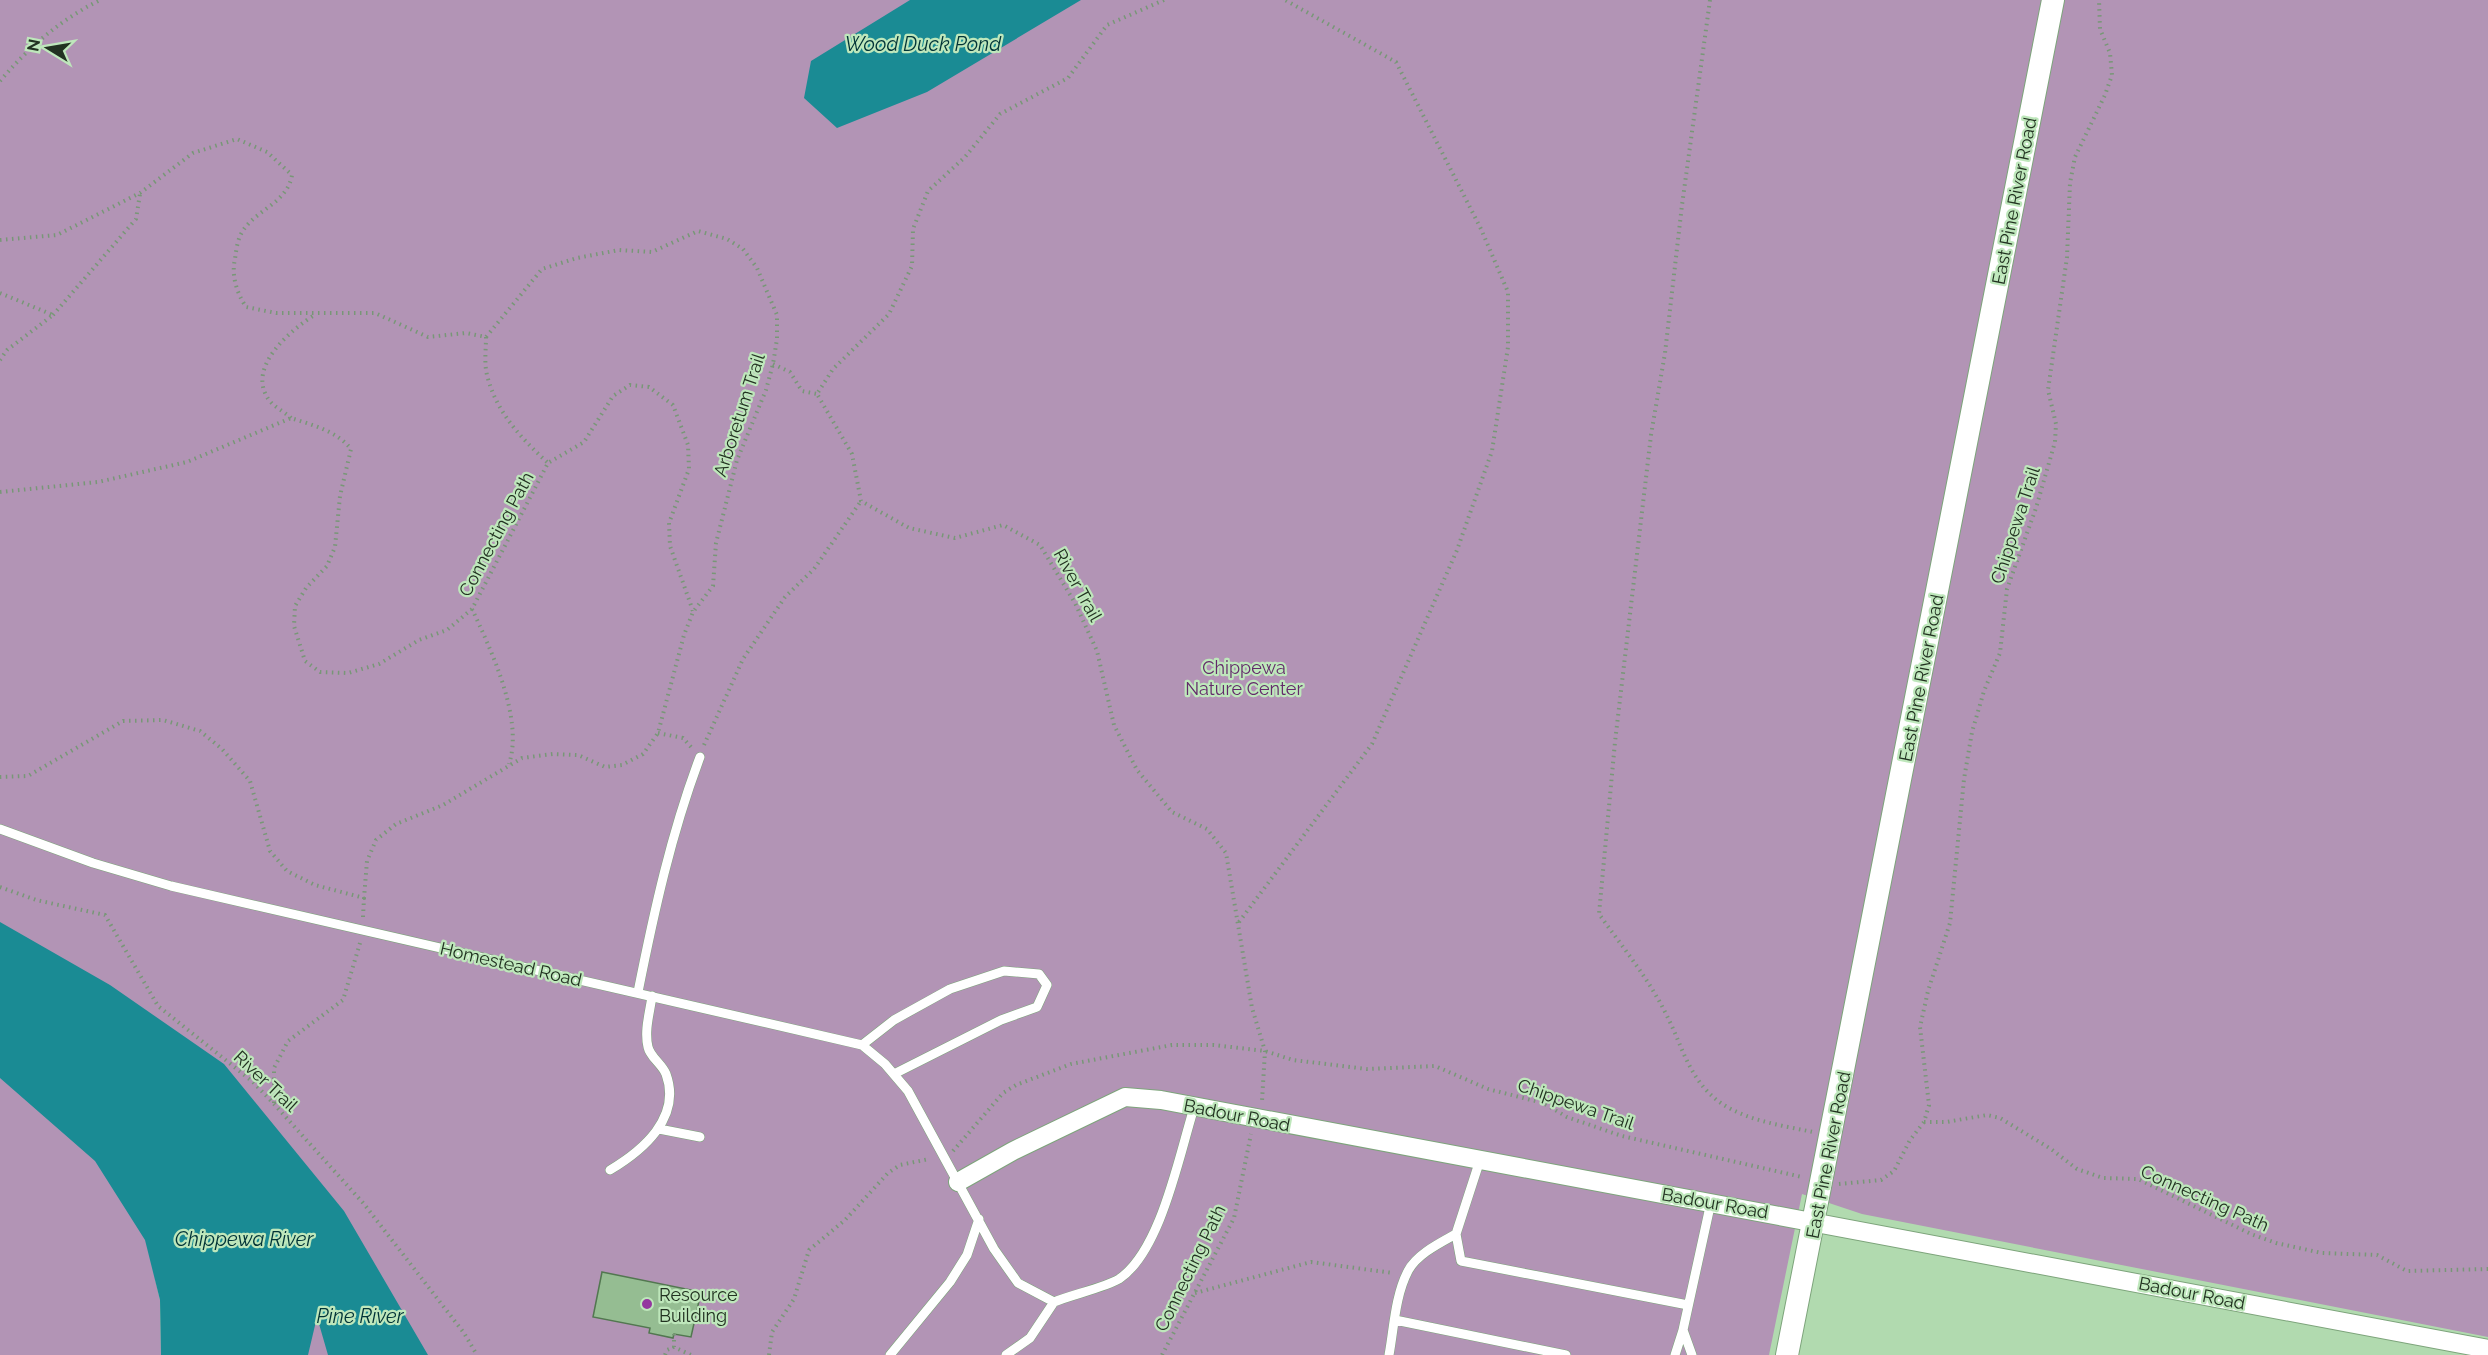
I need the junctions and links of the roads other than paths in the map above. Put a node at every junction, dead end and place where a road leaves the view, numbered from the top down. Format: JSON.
{"nodes":[{"id":1,"x":2053,"y":0,"type":"edge"},
{"id":2,"x":700,"y":757,"type":"road end"},
{"id":3,"x":0,"y":829,"type":"edge"},
{"id":4,"x":638,"y":992,"type":"junction"},
{"id":5,"x":652,"y":996,"type":"junction"},
{"id":6,"x":862,"y":1045,"type":"junction"},
{"id":7,"x":894,"y":1074,"type":"junction"},
{"id":8,"x":1194,"y":1108,"type":"junction"},
{"id":9,"x":659,"y":1129,"type":"junction"},
{"id":10,"x":700,"y":1137,"type":"dead end"},
{"id":11,"x":1480,"y":1160,"type":"junction"},
{"id":12,"x":610,"y":1170,"type":"dead end"},
{"id":13,"x":958,"y":1182,"type":"junction"},
{"id":14,"x":1711,"y":1202,"type":"junction"},
{"id":15,"x":979,"y":1218,"type":"junction"},
{"id":16,"x":1815,"y":1221,"type":"junction"},
{"id":17,"x":1456,"y":1234,"type":"junction"},
{"id":18,"x":1054,"y":1302,"type":"junction"},
{"id":19,"x":1688,"y":1305,"type":"junction"},
{"id":20,"x":1395,"y":1320,"type":"junction"},
{"id":21,"x":1683,"y":1330,"type":"junction"},
{"id":22,"x":2488,"y":1349,"type":"edge"},
{"id":23,"x":890,"y":1355,"type":"edge"},
{"id":24,"x":1006,"y":1355,"type":"edge"},
{"id":25,"x":1389,"y":1355,"type":"edge"},
{"id":26,"x":1566,"y":1355,"type":"edge"},
{"id":27,"x":1675,"y":1355,"type":"edge"},
{"id":28,"x":1692,"y":1355,"type":"edge"},
{"id":29,"x":1787,"y":1355,"type":"edge"}],
"edges":[{"from":1,"to":16,"type":"street","name":"East Pine River Road"},
{"from":2,"to":4,"type":"lane"},
{"from":3,"to":4,"type":"lane","name":"Homestead Road"},
{"from":4,"to":5,"type":"lane","name":"Homestead Road"},
{"from":5,"to":6,"type":"lane","name":"Homestead Road"},
{"from":5,"to":9,"type":"lane"},
{"from":6,"to":7,"type":"lane","name":"Homestead Road"},
{"from":6,"to":7,"type":"lane"},
{"from":7,"to":13,"type":"lane","name":"Homestead Road"},
{"from":8,"to":11,"type":"street","name":"Badour Road"},
{"from":8,"to":13,"type":"street","name":"Badour Road"},
{"from":8,"to":18,"type":"lane"},
{"from":9,"to":10,"type":"lane"},
{"from":9,"to":12,"type":"lane"},
{"from":11,"to":14,"type":"street","name":"Badour Road"},
{"from":11,"to":17,"type":"lane"},
{"from":13,"to":15,"type":"lane","name":"Homestead Road"},
{"from":14,"to":16,"type":"street","name":"Badour Road"},
{"from":14,"to":19,"type":"lane"},
{"from":15,"to":18,"type":"lane","name":"Homestead Road"},
{"from":15,"to":23,"type":"lane"},
{"from":16,"to":22,"type":"street","name":"Badour Road"},
{"from":16,"to":29,"type":"street","name":"East Pine River Road"},
{"from":17,"to":19,"type":"lane"},
{"from":17,"to":20,"type":"lane"},
{"from":18,"to":24,"type":"lane"},
{"from":19,"to":21,"type":"lane"},
{"from":20,"to":25,"type":"lane"},
{"from":20,"to":26,"type":"lane"},
{"from":21,"to":27,"type":"lane"},
{"from":21,"to":28,"type":"lane"}]}
